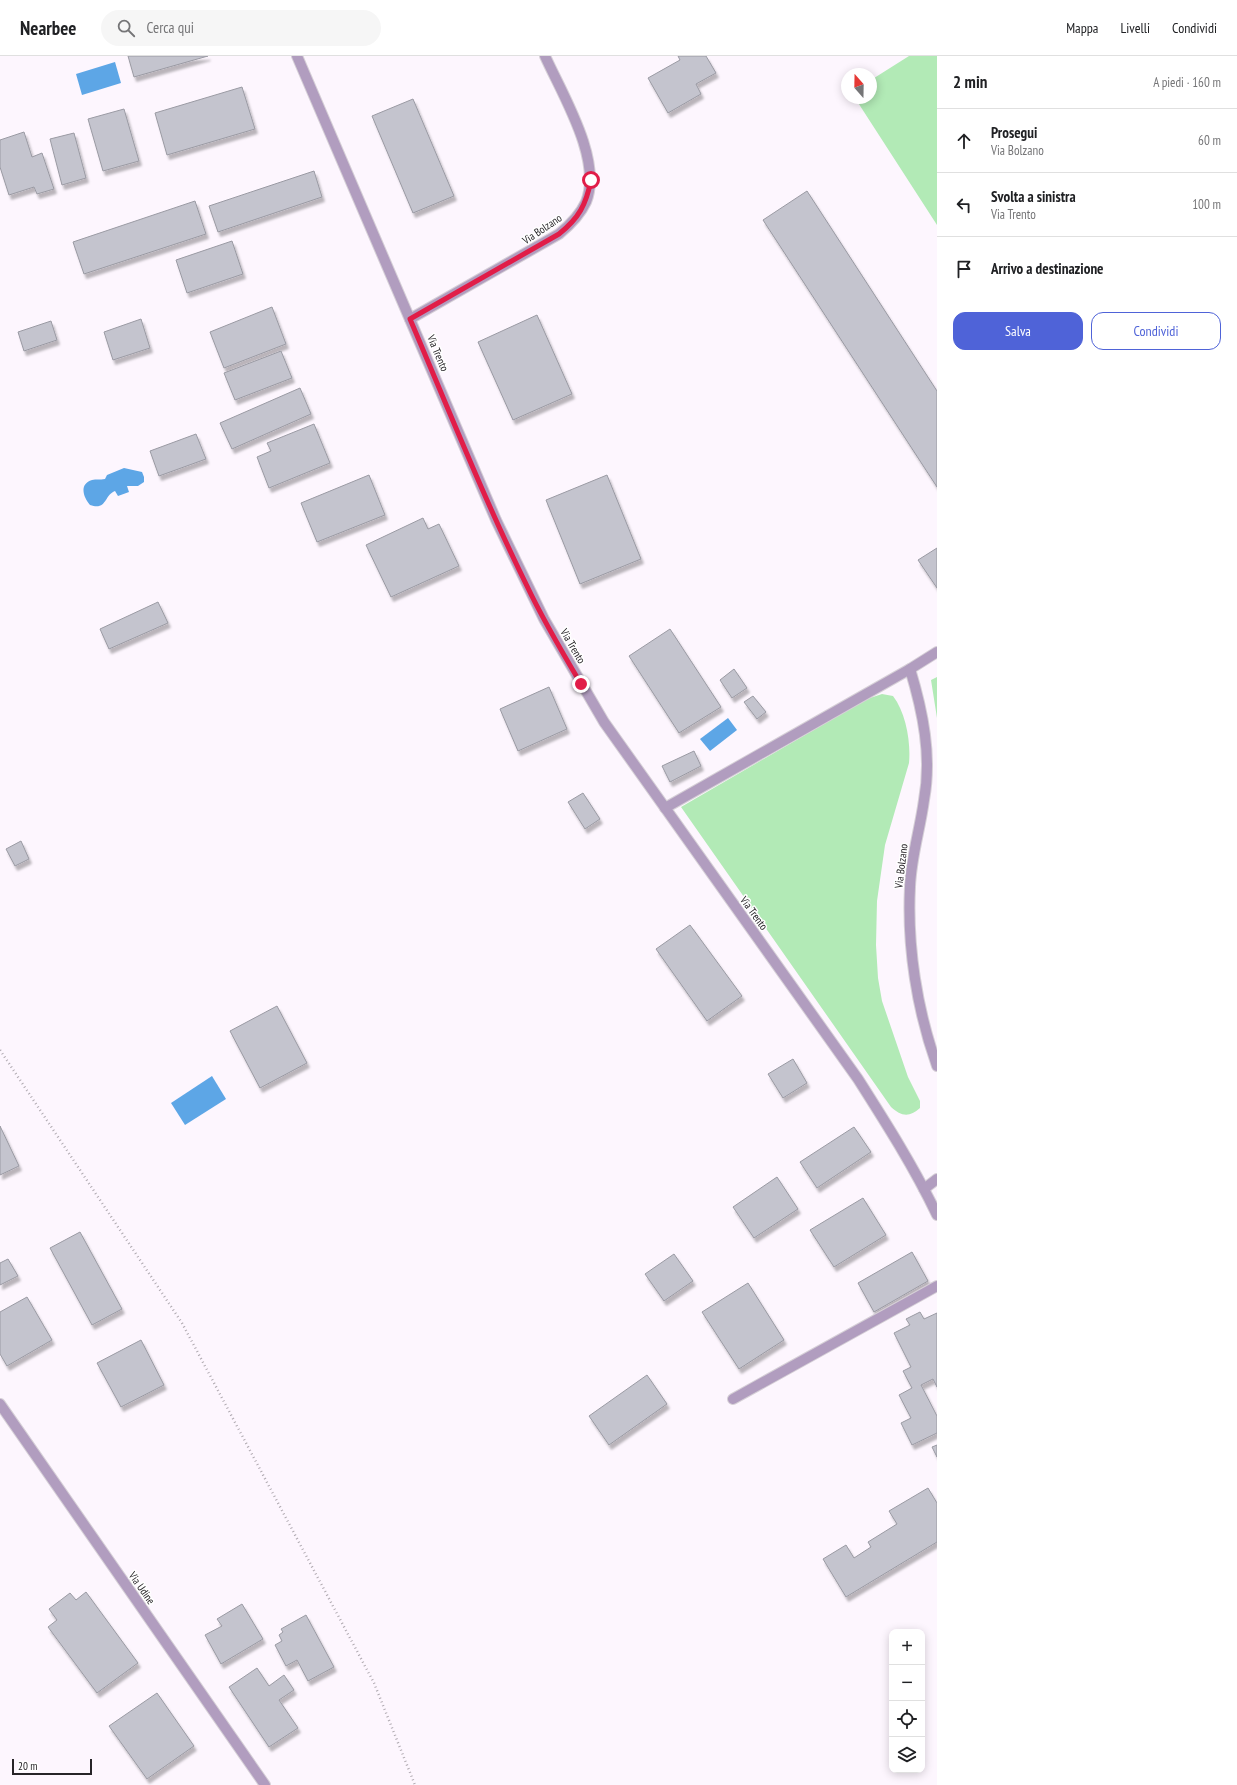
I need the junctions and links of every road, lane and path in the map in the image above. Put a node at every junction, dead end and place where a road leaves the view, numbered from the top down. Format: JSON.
{"nodes":[{"id":1,"x":297,"y":56,"type":"edge"},
{"id":2,"x":544,"y":56,"type":"edge"},
{"id":3,"x":410,"y":319,"type":"junction"},
{"id":4,"x":937,"y":652,"type":"edge"},
{"id":5,"x":910,"y":669,"type":"junction"},
{"id":6,"x":664,"y":808,"type":"junction"},
{"id":7,"x":0,"y":1050,"type":"edge"},
{"id":8,"x":937,"y":1066,"type":"edge"},
{"id":9,"x":937,"y":1179,"type":"edge"},
{"id":10,"x":924,"y":1189,"type":"junction"},
{"id":11,"x":937,"y":1215,"type":"edge"},
{"id":12,"x":937,"y":1286,"type":"edge"},
{"id":13,"x":734,"y":1399,"type":"dead end"},
{"id":14,"x":0,"y":1404,"type":"edge"},
{"id":15,"x":265,"y":1785,"type":"edge"},
{"id":16,"x":415,"y":1785,"type":"edge"}],
"edges":[{"from":1,"to":3,"type":"street","name":"Via Trento"},
{"from":2,"to":3,"type":"street","name":"Via Bolzano"},
{"from":3,"to":6,"type":"street","name":"Via Trento"},
{"from":4,"to":5,"type":"street"},
{"from":5,"to":6,"type":"street"},
{"from":5,"to":8,"type":"street","name":"Via Bolzano"},
{"from":6,"to":10,"type":"street","name":"Via Trento"},
{"from":7,"to":16,"type":"path"},
{"from":9,"to":10,"type":"street"},
{"from":10,"to":11,"type":"street","name":"Via Trento"},
{"from":12,"to":13,"type":"street"},
{"from":14,"to":15,"type":"street","name":"Via Udine"}]}
